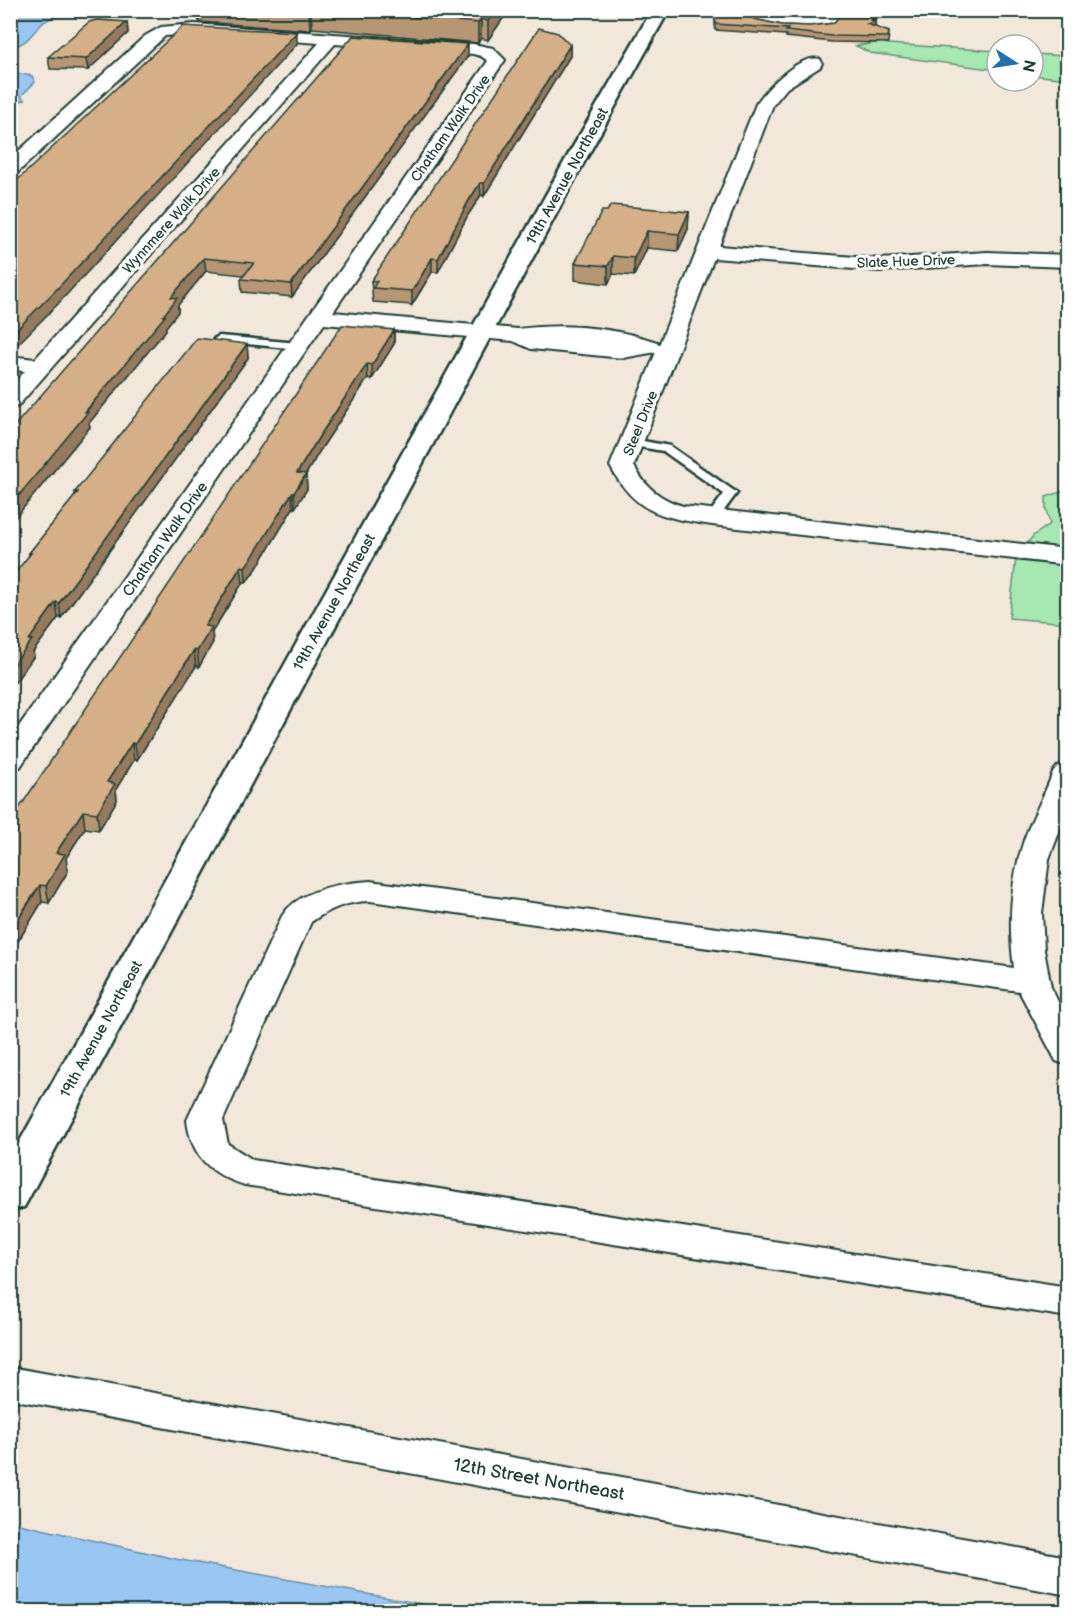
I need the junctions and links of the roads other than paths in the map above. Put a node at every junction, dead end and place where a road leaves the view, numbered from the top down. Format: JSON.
{"nodes":[{"id":1,"x":629,"y":10,"type":"edge"},
{"id":2,"x":743,"y":10,"type":"edge"},
{"id":3,"x":836,"y":10,"type":"edge"},
{"id":4,"x":661,"y":12,"type":"edge"},
{"id":5,"x":332,"y":39,"type":"junction"},
{"id":6,"x":814,"y":63,"type":"dead end"},
{"id":7,"x":10,"y":169,"type":"edge"},
{"id":8,"x":708,"y":251,"type":"junction"},
{"id":9,"x":1068,"y":261,"type":"edge"},
{"id":10,"x":319,"y":317,"type":"junction"},
{"id":11,"x":481,"y":332,"type":"junction"},
{"id":12,"x":219,"y":339,"type":"edge"},
{"id":13,"x":299,"y":346,"type":"junction"},
{"id":14,"x":659,"y":348,"type":"junction"},
{"id":15,"x":10,"y":363,"type":"edge"},
{"id":16,"x":41,"y":366,"type":"junction"},
{"id":17,"x":10,"y":401,"type":"edge"},
{"id":18,"x":632,"y":443,"type":"junction"},
{"id":19,"x":712,"y":518,"type":"junction"},
{"id":20,"x":1068,"y":557,"type":"edge"},
{"id":21,"x":10,"y":761,"type":"edge"},
{"id":22,"x":1068,"y":772,"type":"edge"},
{"id":23,"x":1034,"y":982,"type":"junction"},
{"id":24,"x":1068,"y":1053,"type":"edge"},
{"id":25,"x":10,"y":1196,"type":"edge"},
{"id":26,"x":1068,"y":1302,"type":"edge"},
{"id":27,"x":10,"y":1383,"type":"edge"},
{"id":28,"x":1068,"y":1576,"type":"edge"}],
"edges":[{"from":1,"to":4,"type":"lane"},
{"from":2,"to":3,"type":"street"},
{"from":4,"to":11,"type":"street","name":"19th Avenue Northeast"},
{"from":5,"to":7,"type":"street","name":"Chatham Walk Drive"},
{"from":5,"to":10,"type":"street","name":"Chatham Walk Drive"},
{"from":5,"to":16,"type":"street","name":"Wynnmere Walk Drive"},
{"from":6,"to":8,"type":"street","name":"Steel Drive"},
{"from":8,"to":9,"type":"street","name":"Slate Hue Drive"},
{"from":8,"to":14,"type":"street","name":"Steel Drive"},
{"from":10,"to":11,"type":"street"},
{"from":10,"to":13,"type":"street","name":"Chatham Walk Drive"},
{"from":11,"to":14,"type":"street"},
{"from":11,"to":25,"type":"street","name":"19th Avenue Northeast"},
{"from":12,"to":13,"type":"lane"},
{"from":13,"to":21,"type":"street","name":"Chatham Walk Drive"},
{"from":14,"to":18,"type":"street","name":"Steel Drive"},
{"from":15,"to":16,"type":"street"},
{"from":16,"to":17,"type":"street","name":"Wynnmere Walk Drive"},
{"from":18,"to":19,"type":"street","name":"Steel Drive"},
{"from":18,"to":19,"type":"lane"},
{"from":19,"to":20,"type":"street","name":"Steel Drive"},
{"from":22,"to":23,"type":"street"},
{"from":23,"to":24,"type":"street"},
{"from":23,"to":26,"type":"street"},
{"from":27,"to":28,"type":"street","name":"12th Street Northeast"}]}
